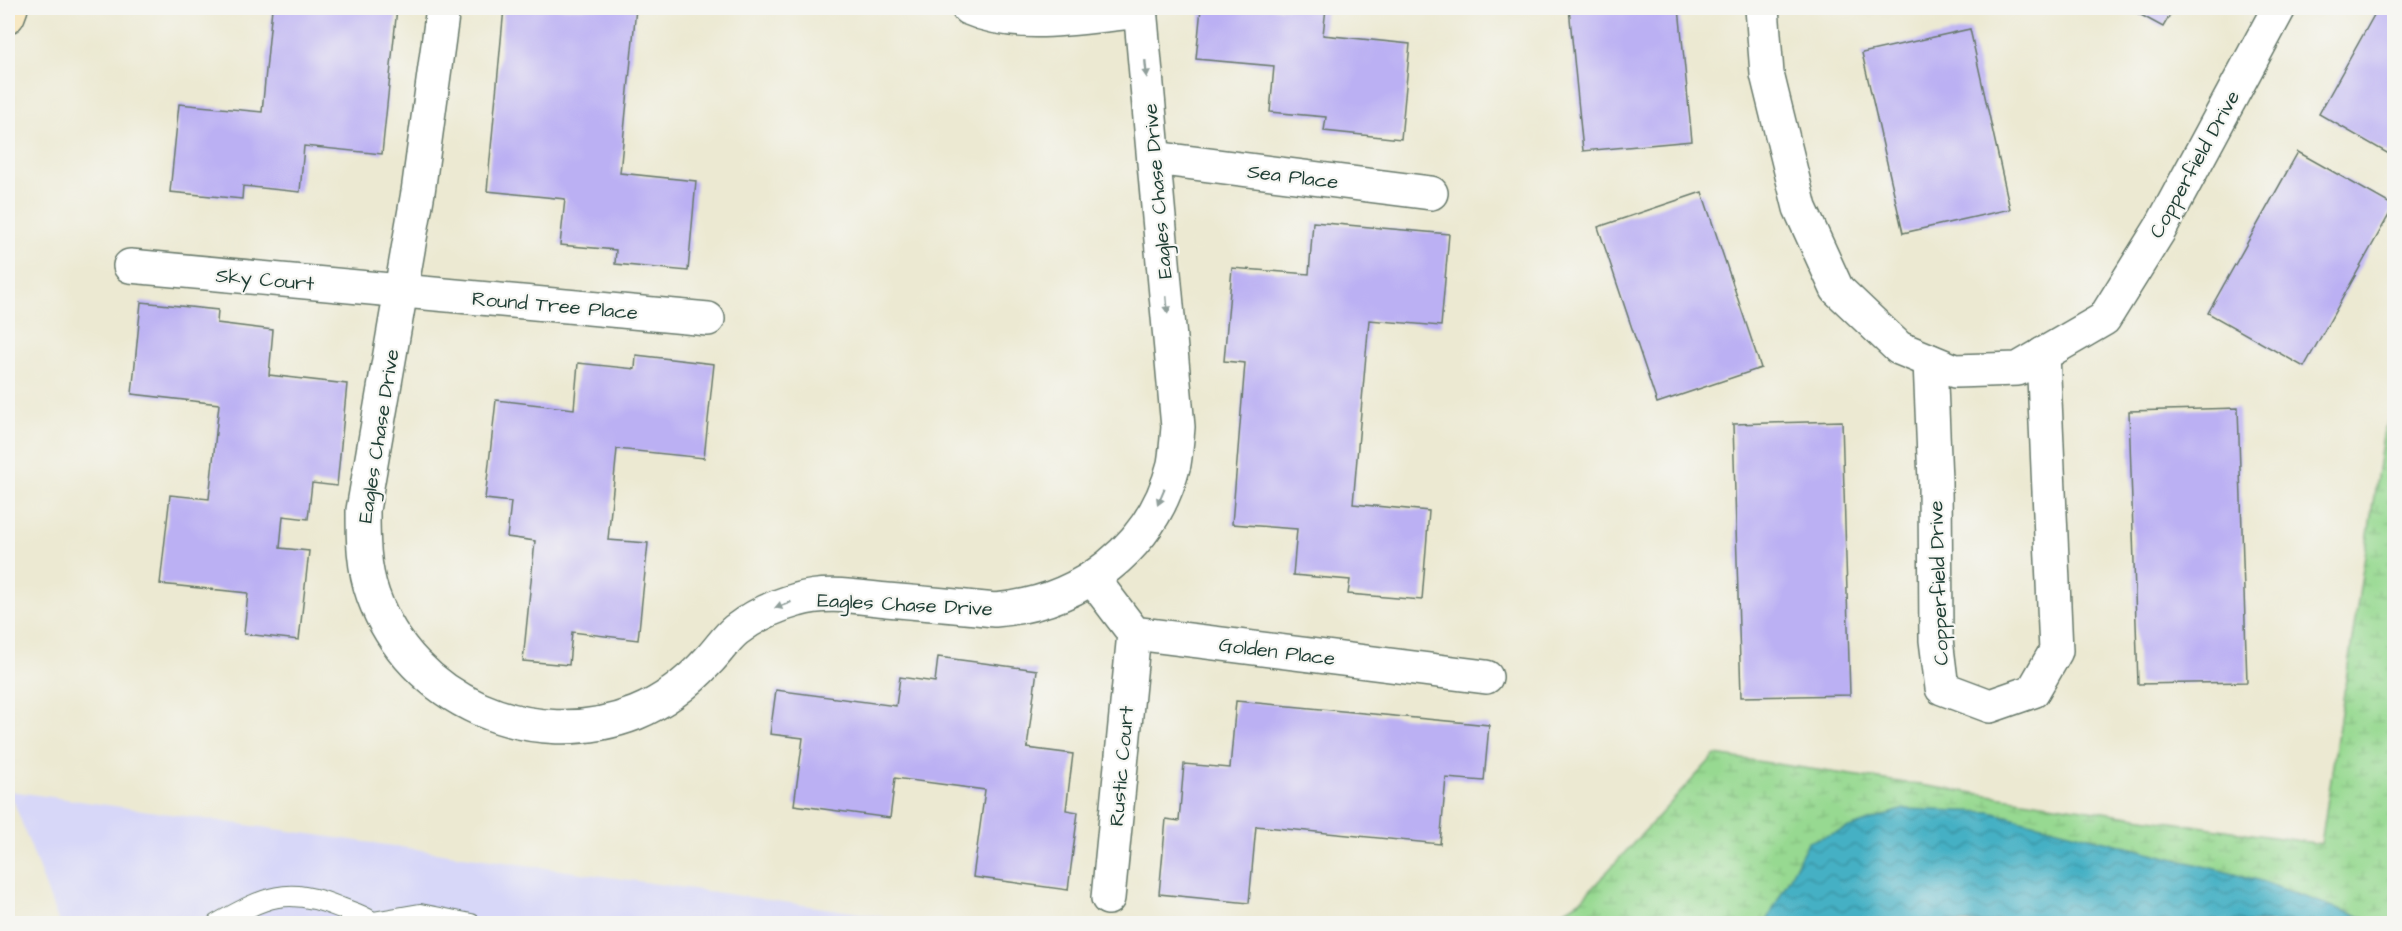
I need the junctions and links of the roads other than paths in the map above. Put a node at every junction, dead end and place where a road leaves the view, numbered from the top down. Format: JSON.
{"nodes":[{"id":1,"x":11,"y":8,"type":"edge"},
{"id":2,"x":443,"y":8,"type":"edge"},
{"id":3,"x":968,"y":8,"type":"edge"},
{"id":4,"x":1762,"y":8,"type":"edge"},
{"id":5,"x":2279,"y":8,"type":"edge"},
{"id":6,"x":1141,"y":9,"type":"edge"},
{"id":7,"x":8,"y":16,"type":"edge"},
{"id":8,"x":1154,"y":158,"type":"junction"},
{"id":9,"x":1431,"y":193,"type":"dead end"},
{"id":10,"x":129,"y":266,"type":"dead end"},
{"id":11,"x":401,"y":291,"type":"junction"},
{"id":12,"x":708,"y":319,"type":"dead end"},
{"id":13,"x":2043,"y":354,"type":"junction"},
{"id":14,"x":1930,"y":361,"type":"junction"},
{"id":15,"x":1093,"y":579,"type":"junction"},
{"id":16,"x":1134,"y":633,"type":"junction"},
{"id":17,"x":1486,"y":677,"type":"dead end"},
{"id":18,"x":1108,"y":898,"type":"dead end"},
{"id":19,"x":374,"y":923,"type":"edge"},
{"id":20,"x":218,"y":924,"type":"edge"},
{"id":21,"x":471,"y":924,"type":"edge"}],
"edges":[{"from":1,"to":7,"type":"main road"},
{"from":2,"to":11,"type":"street","name":"Eagles Chase Drive"},
{"from":3,"to":6,"type":"street","name":"Eagles Chase Drive"},
{"from":4,"to":14,"type":"street","name":"Copperfield Drive"},
{"from":5,"to":13,"type":"street","name":"Copperfield Drive"},
{"from":6,"to":8,"type":"street","name":"Eagles Chase Drive","one_way":true},
{"from":8,"to":9,"type":"street","name":"Sea Place"},
{"from":8,"to":15,"type":"street","name":"Eagles Chase Drive","one_way":true},
{"from":10,"to":11,"type":"street","name":"Sky Court"},
{"from":11,"to":12,"type":"street","name":"Round Tree Place"},
{"from":15,"to":11,"type":"street","name":"Eagles Chase Drive","one_way":true},
{"from":13,"to":14,"type":"street","name":"Copperfield Drive"},
{"from":13,"to":14,"type":"street","name":"Copperfield Drive"},
{"from":15,"to":16,"type":"street"},
{"from":16,"to":17,"type":"street","name":"Golden Place"},
{"from":16,"to":18,"type":"street","name":"Rustic Court"},
{"from":19,"to":20,"type":"lane"},
{"from":19,"to":21,"type":"lane"}]}
